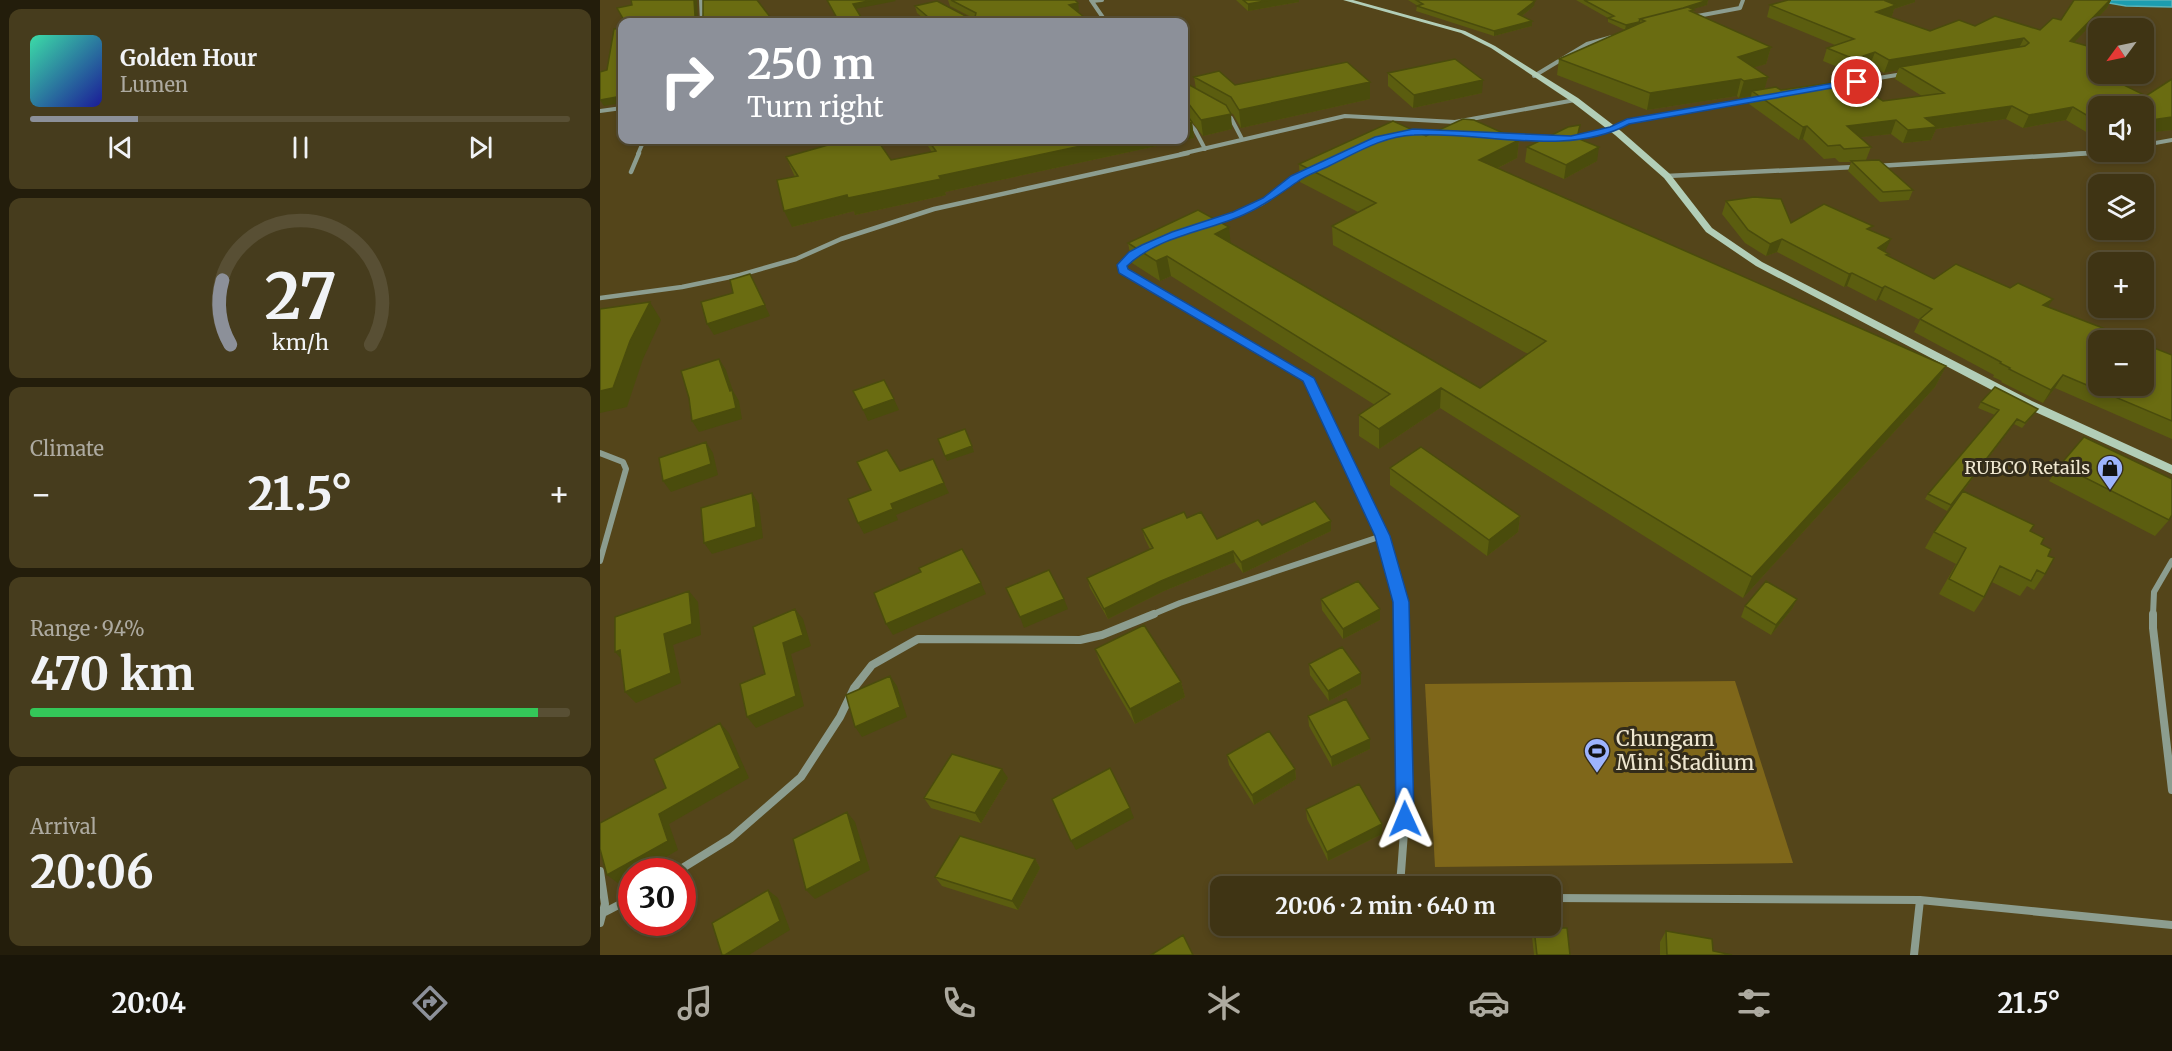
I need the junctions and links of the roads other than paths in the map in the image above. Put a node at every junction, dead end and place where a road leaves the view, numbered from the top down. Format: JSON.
{"nodes":[{"id":1,"x":701,"y":0,"type":"edge"},
{"id":2,"x":1102,"y":0,"type":"edge"},
{"id":3,"x":1346,"y":0,"type":"edge"},
{"id":4,"x":1743,"y":0,"type":"edge"},
{"id":5,"x":1092,"y":1,"type":"edge"},
{"id":6,"x":702,"y":18,"type":"edge"},
{"id":7,"x":1103,"y":18,"type":"edge"},
{"id":8,"x":1682,"y":19,"type":"edge"},
{"id":9,"x":1616,"y":36,"type":"edge"},
{"id":10,"x":1903,"y":74,"type":"edge"},
{"id":11,"x":1534,"y":76,"type":"junction"},
{"id":12,"x":1846,"y":84,"type":"edge"},
{"id":13,"x":1765,"y":98,"type":"edge"},
{"id":14,"x":1575,"y":100,"type":"junction"},
{"id":15,"x":618,"y":109,"type":"edge"},
{"id":16,"x":600,"y":111,"type":"edge"},
{"id":17,"x":1221,"y":113,"type":"edge"},
{"id":18,"x":1188,"y":122,"type":"edge"},
{"id":19,"x":1613,"y":129,"type":"junction"},
{"id":20,"x":1444,"y":133,"type":"edge"},
{"id":21,"x":1400,"y":134,"type":"edge"},
{"id":22,"x":1494,"y":135,"type":"edge"},
{"id":23,"x":1571,"y":138,"type":"edge"},
{"id":24,"x":1560,"y":139,"type":"edge"},
{"id":25,"x":1242,"y":140,"type":"junction"},
{"id":26,"x":2172,"y":140,"type":"edge"},
{"id":27,"x":2154,"y":143,"type":"edge"},
{"id":28,"x":643,"y":144,"type":"edge"},
{"id":29,"x":1205,"y":149,"type":"junction"},
{"id":30,"x":2088,"y":153,"type":"edge"},
{"id":31,"x":1871,"y":166,"type":"edge"},
{"id":32,"x":1861,"y":167,"type":"edge"},
{"id":33,"x":1314,"y":169,"type":"edge"},
{"id":34,"x":631,"y":172,"type":"dead end"},
{"id":35,"x":1667,"y":176,"type":"junction"},
{"id":36,"x":1209,"y":223,"type":"edge"},
{"id":37,"x":1146,"y":247,"type":"edge"},
{"id":38,"x":600,"y":298,"type":"edge"},
{"id":39,"x":600,"y":453,"type":"edge"},
{"id":40,"x":2172,"y":470,"type":"edge"},
{"id":41,"x":1382,"y":536,"type":"junction"},
{"id":42,"x":600,"y":561,"type":"edge"},
{"id":43,"x":2172,"y":561,"type":"edge"},
{"id":44,"x":2172,"y":790,"type":"edge"},
{"id":45,"x":696,"y":860,"type":"edge"},
{"id":46,"x":600,"y":871,"type":"edge"},
{"id":47,"x":1401,"y":876,"type":"edge"},
{"id":48,"x":1561,"y":898,"type":"edge"},
{"id":49,"x":1920,"y":900,"type":"junction"},
{"id":50,"x":618,"y":905,"type":"edge"},
{"id":51,"x":605,"y":912,"type":"junction"},
{"id":52,"x":600,"y":923,"type":"edge"},
{"id":53,"x":2172,"y":925,"type":"edge"},
{"id":54,"x":1914,"y":955,"type":"edge"}],
"edges":[{"from":1,"to":6,"type":"street"},
{"from":2,"to":5,"type":"street"},
{"from":3,"to":11,"type":"main road"},
{"from":4,"to":8,"type":"street"},
{"from":5,"to":7,"type":"street"},
{"from":9,"to":11,"type":"street"},
{"from":10,"to":12,"type":"street"},
{"from":11,"to":14,"type":"main road"},
{"from":13,"to":19,"type":"street"},
{"from":14,"to":19,"type":"main road"},
{"from":14,"to":25,"type":"street"},
{"from":15,"to":16,"type":"street"},
{"from":17,"to":25,"type":"street"},
{"from":18,"to":29,"type":"street"},
{"from":19,"to":23,"type":"street"},
{"from":19,"to":35,"type":"main road"},
{"from":20,"to":21,"type":"street"},
{"from":22,"to":24,"type":"street"},
{"from":25,"to":29,"type":"street"},
{"from":26,"to":27,"type":"street"},
{"from":28,"to":34,"type":"street"},
{"from":29,"to":38,"type":"street"},
{"from":30,"to":31,"type":"street"},
{"from":32,"to":35,"type":"street"},
{"from":33,"to":36,"type":"street"},
{"from":35,"to":40,"type":"main road"},
{"from":37,"to":41,"type":"street"},
{"from":39,"to":42,"type":"street"},
{"from":41,"to":45,"type":"street"},
{"from":41,"to":47,"type":"street"},
{"from":43,"to":44,"type":"street"},
{"from":46,"to":51,"type":"street"},
{"from":48,"to":49,"type":"street"},
{"from":49,"to":53,"type":"street"},
{"from":49,"to":54,"type":"street"},
{"from":50,"to":51,"type":"street"},
{"from":51,"to":52,"type":"street"}]}
